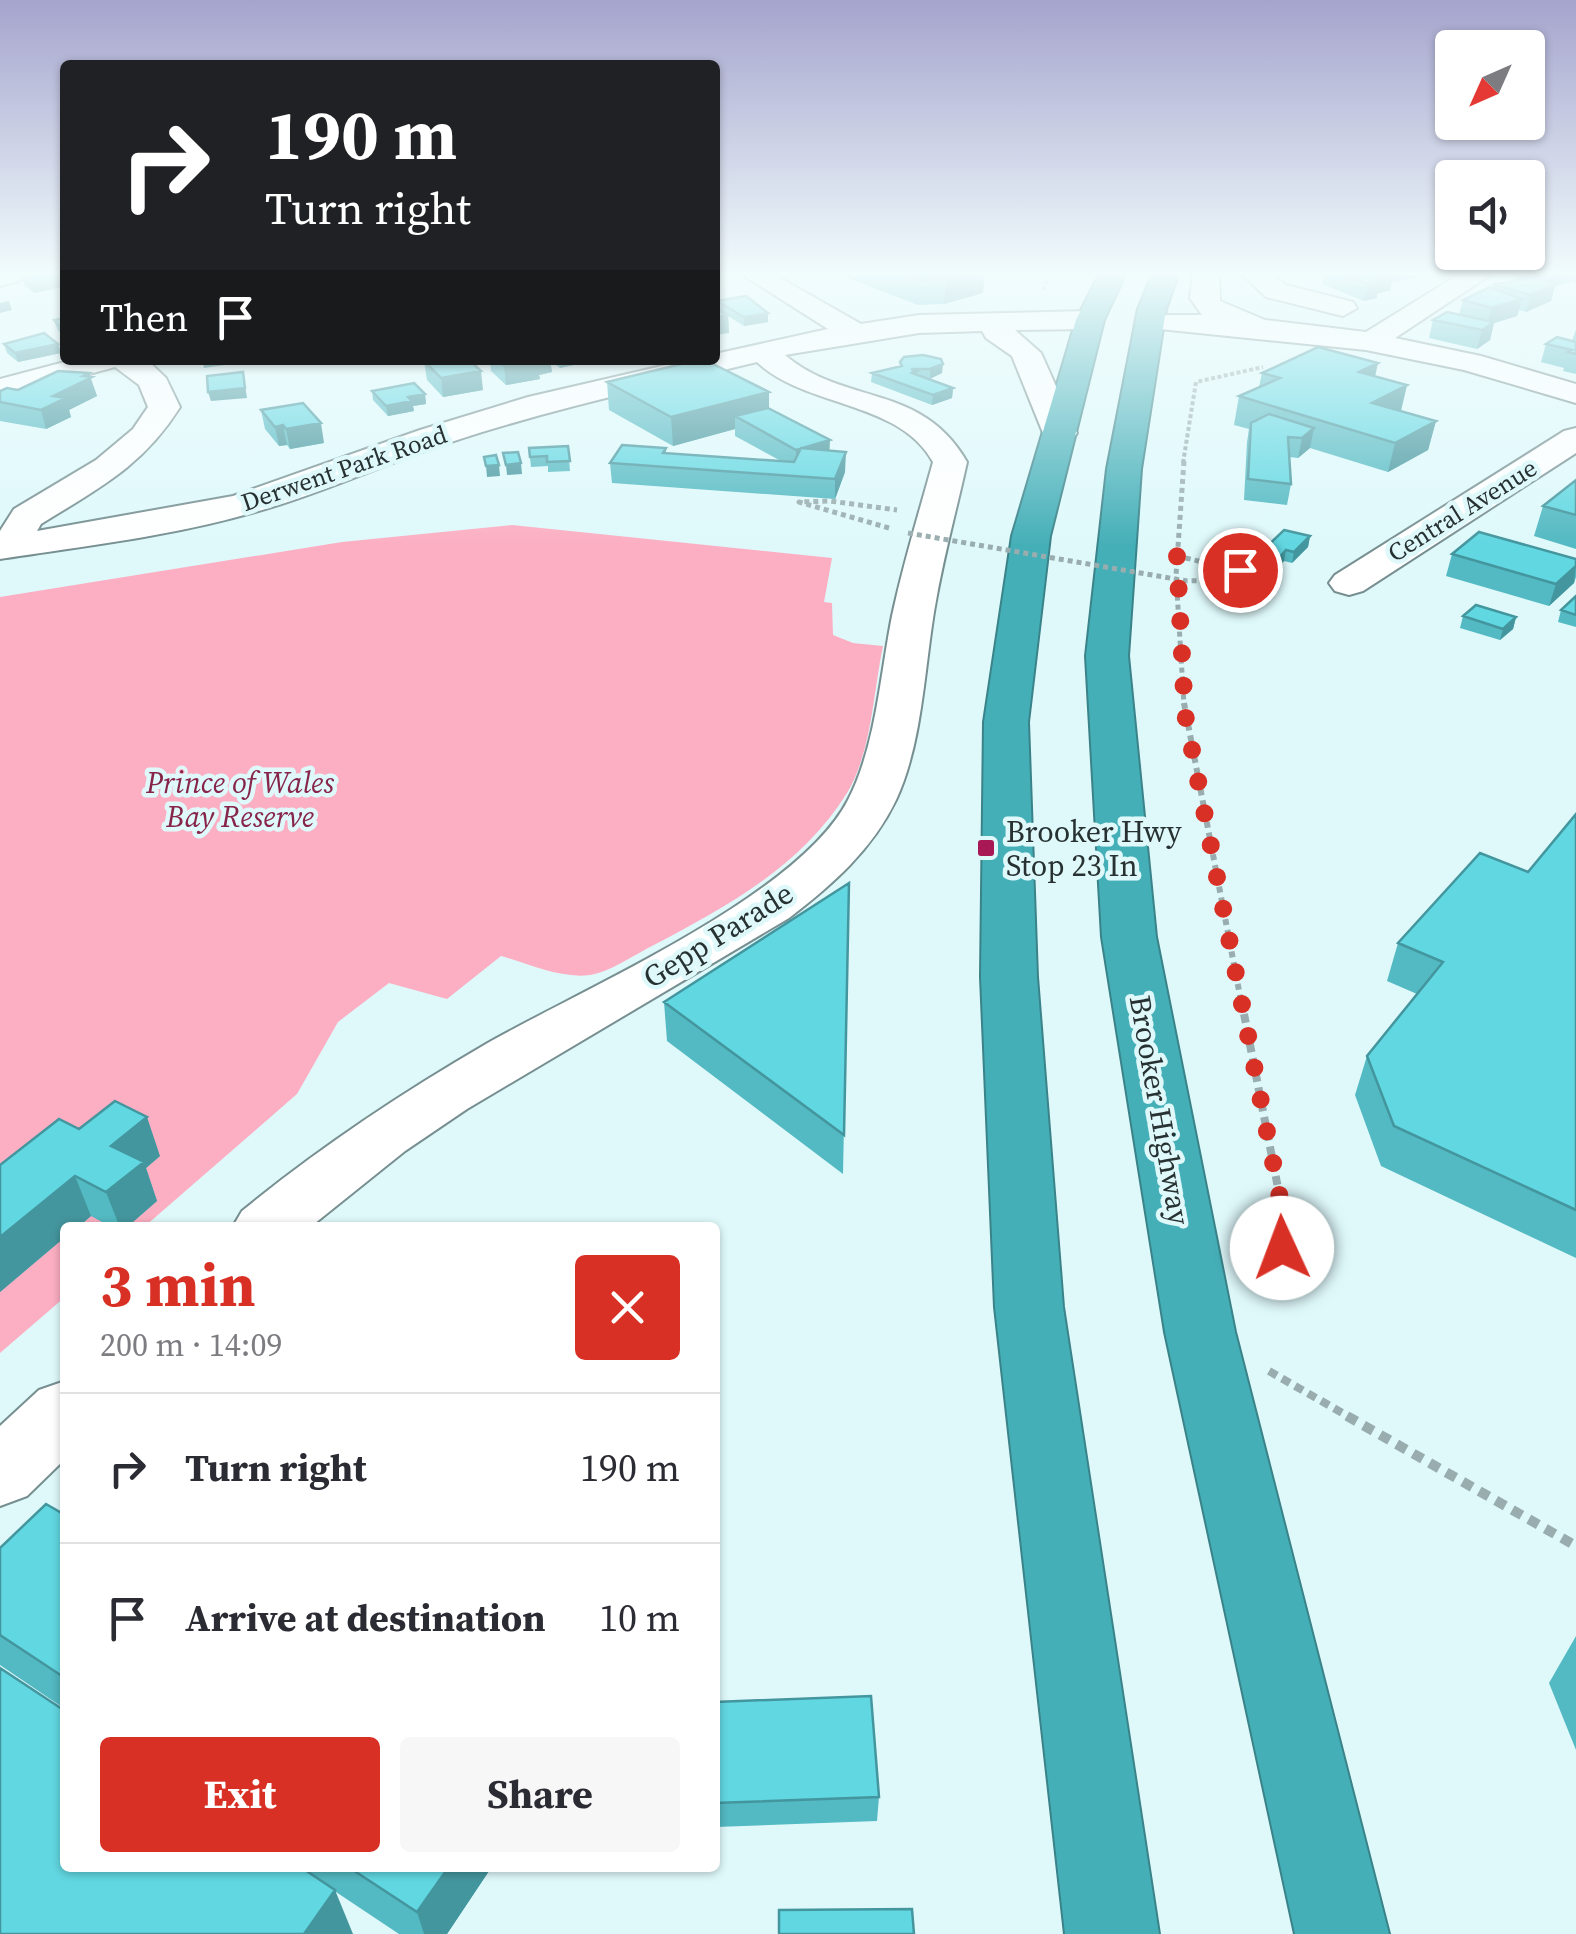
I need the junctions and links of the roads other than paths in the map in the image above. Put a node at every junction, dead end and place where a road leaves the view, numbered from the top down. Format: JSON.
{"nodes":[{"id":1,"x":88,"y":365,"type":"edge"},
{"id":2,"x":135,"y":365,"type":"edge"},
{"id":3,"x":705,"y":365,"type":"edge"},
{"id":4,"x":780,"y":365,"type":"edge"},
{"id":5,"x":1031,"y":365,"type":"edge"},
{"id":6,"x":1078,"y":365,"type":"edge"},
{"id":7,"x":1170,"y":365,"type":"edge"},
{"id":8,"x":1441,"y":365,"type":"edge"},
{"id":9,"x":1477,"y":365,"type":"edge"},
{"id":10,"x":0,"y":389,"type":"edge"},
{"id":11,"x":1576,"y":394,"type":"edge"},
{"id":12,"x":1060,"y":433,"type":"junction"},
{"id":13,"x":1576,"y":438,"type":"edge"},
{"id":14,"x":1439,"y":524,"type":"junction"},
{"id":15,"x":1490,"y":539,"type":"edge"},
{"id":16,"x":4,"y":547,"type":"edge"},
{"id":17,"x":1349,"y":582,"type":"dead end"},
{"id":18,"x":272,"y":1222,"type":"edge"},
{"id":19,"x":60,"y":1417,"type":"edge"},
{"id":20,"x":0,"y":1472,"type":"edge"},
{"id":21,"x":1112,"y":1934,"type":"edge"},
{"id":22,"x":1342,"y":1934,"type":"edge"}],
"edges":[{"from":1,"to":10,"type":"street"},
{"from":2,"to":16,"type":"street"},
{"from":3,"to":16,"type":"street","name":"Derwent Park Road"},
{"from":4,"to":18,"type":"street","name":"Gepp Parade"},
{"from":5,"to":12,"type":"street"},
{"from":6,"to":12,"type":"highway"},
{"from":7,"to":22,"type":"highway","name":"Brooker Highway"},
{"from":8,"to":11,"type":"street","name":"Derwent Park Road"},
{"from":9,"to":11,"type":"street","name":"Derwent Park Road"},
{"from":12,"to":21,"type":"highway"},
{"from":13,"to":14,"type":"street","name":"Central Avenue"},
{"from":14,"to":15,"type":"street"},
{"from":14,"to":17,"type":"street","name":"Central Avenue"},
{"from":19,"to":20,"type":"street"}]}
